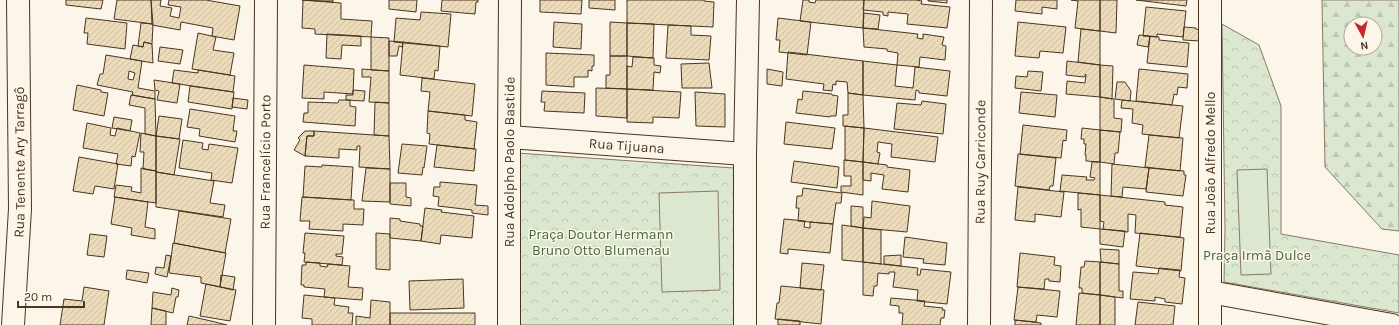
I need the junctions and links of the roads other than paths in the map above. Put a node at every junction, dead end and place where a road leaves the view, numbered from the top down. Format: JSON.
{"nodes":[{"id":1,"x":18,"y":0,"type":"edge"},
{"id":2,"x":266,"y":0,"type":"edge"},
{"id":3,"x":510,"y":0,"type":"edge"},
{"id":4,"x":748,"y":0,"type":"edge"},
{"id":5,"x":981,"y":0,"type":"edge"},
{"id":6,"x":1210,"y":0,"type":"edge"},
{"id":7,"x":509,"y":137,"type":"junction"},
{"id":8,"x":745,"y":154,"type":"junction"},
{"id":9,"x":1210,"y":292,"type":"junction"},
{"id":10,"x":13,"y":325,"type":"edge"},
{"id":11,"x":264,"y":325,"type":"edge"},
{"id":12,"x":509,"y":325,"type":"edge"},
{"id":13,"x":745,"y":325,"type":"edge"},
{"id":14,"x":979,"y":325,"type":"edge"},
{"id":15,"x":1210,"y":325,"type":"edge"},
{"id":16,"x":1392,"y":325,"type":"edge"}],
"edges":[{"from":1,"to":10,"type":"street","name":"Rua Tenente Ary Tarragô"},
{"from":2,"to":11,"type":"street","name":"Rua Francelício Porto"},
{"from":3,"to":7,"type":"street","name":"Rua Adolpho Paolo Bastide"},
{"from":4,"to":8,"type":"street"},
{"from":5,"to":14,"type":"street","name":"Rua Ruy Carriconde"},
{"from":6,"to":9,"type":"street","name":"Rua João Alfredo Mello"},
{"from":7,"to":8,"type":"street","name":"Rua Tijuana"},
{"from":7,"to":12,"type":"street","name":"Rua Adolpho Paolo Bastide"},
{"from":8,"to":13,"type":"street"},
{"from":9,"to":15,"type":"street","name":"Rua João Alfredo Mello"},
{"from":9,"to":16,"type":"street"}]}
